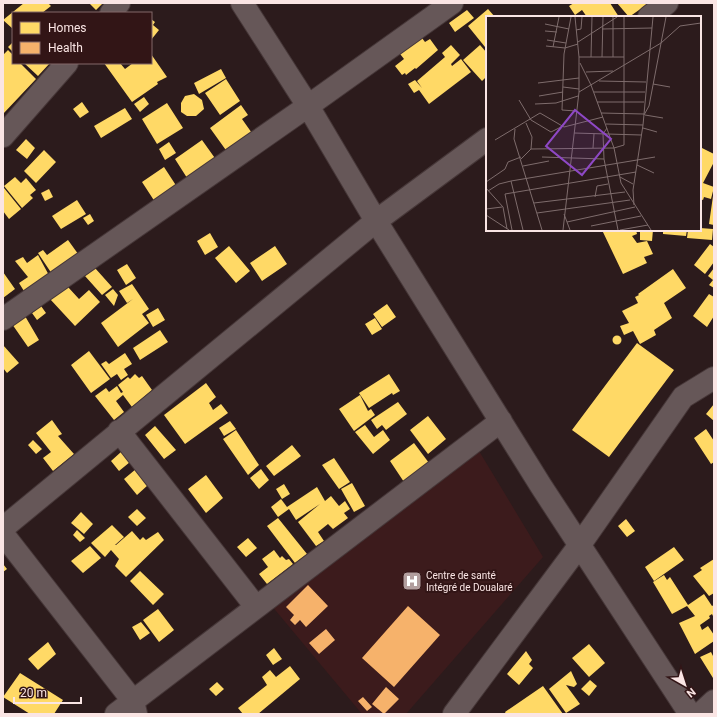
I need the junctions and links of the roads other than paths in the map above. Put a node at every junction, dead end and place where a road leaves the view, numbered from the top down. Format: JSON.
{"nodes":[{"id":1,"x":120,"y":3,"type":"edge"},
{"id":2,"x":242,"y":3,"type":"edge"},
{"id":3,"x":452,"y":3,"type":"edge"},
{"id":4,"x":667,"y":3,"type":"edge"},
{"id":5,"x":112,"y":12,"type":"edge"},
{"id":6,"x":650,"y":16,"type":"edge"},
{"id":7,"x":66,"y":64,"type":"edge"},
{"id":8,"x":308,"y":106,"type":"junction"},
{"id":9,"x":3,"y":136,"type":"edge"},
{"id":10,"x":486,"y":140,"type":"edge"},
{"id":11,"x":376,"y":221,"type":"junction"},
{"id":12,"x":3,"y":319,"type":"edge"},
{"id":13,"x":713,"y":376,"type":"edge"},
{"id":14,"x":501,"y":421,"type":"junction"},
{"id":15,"x":119,"y":431,"type":"junction"},
{"id":16,"x":3,"y":528,"type":"edge"},
{"id":17,"x":3,"y":534,"type":"edge"},
{"id":18,"x":579,"y":546,"type":"junction"},
{"id":19,"x":256,"y":607,"type":"junction"},
{"id":20,"x":714,"y":701,"type":"edge"},
{"id":21,"x":128,"y":710,"type":"edge"},
{"id":22,"x":454,"y":714,"type":"edge"},
{"id":23,"x":690,"y":714,"type":"edge"},
{"id":24,"x":700,"y":714,"type":"edge"}],
"edges":[{"from":1,"to":5,"type":"street"},
{"from":2,"to":8,"type":"street"},
{"from":3,"to":8,"type":"street"},
{"from":4,"to":6,"type":"street"},
{"from":7,"to":9,"type":"street"},
{"from":8,"to":11,"type":"street"},
{"from":8,"to":12,"type":"street"},
{"from":10,"to":11,"type":"street"},
{"from":11,"to":14,"type":"street"},
{"from":11,"to":15,"type":"street"},
{"from":13,"to":18,"type":"street"},
{"from":14,"to":18,"type":"street"},
{"from":14,"to":19,"type":"street"},
{"from":15,"to":16,"type":"street"},
{"from":15,"to":19,"type":"street"},
{"from":17,"to":21,"type":"street"},
{"from":18,"to":22,"type":"street"},
{"from":18,"to":23,"type":"street"},
{"from":19,"to":21,"type":"street"},
{"from":20,"to":24,"type":"street"}]}
